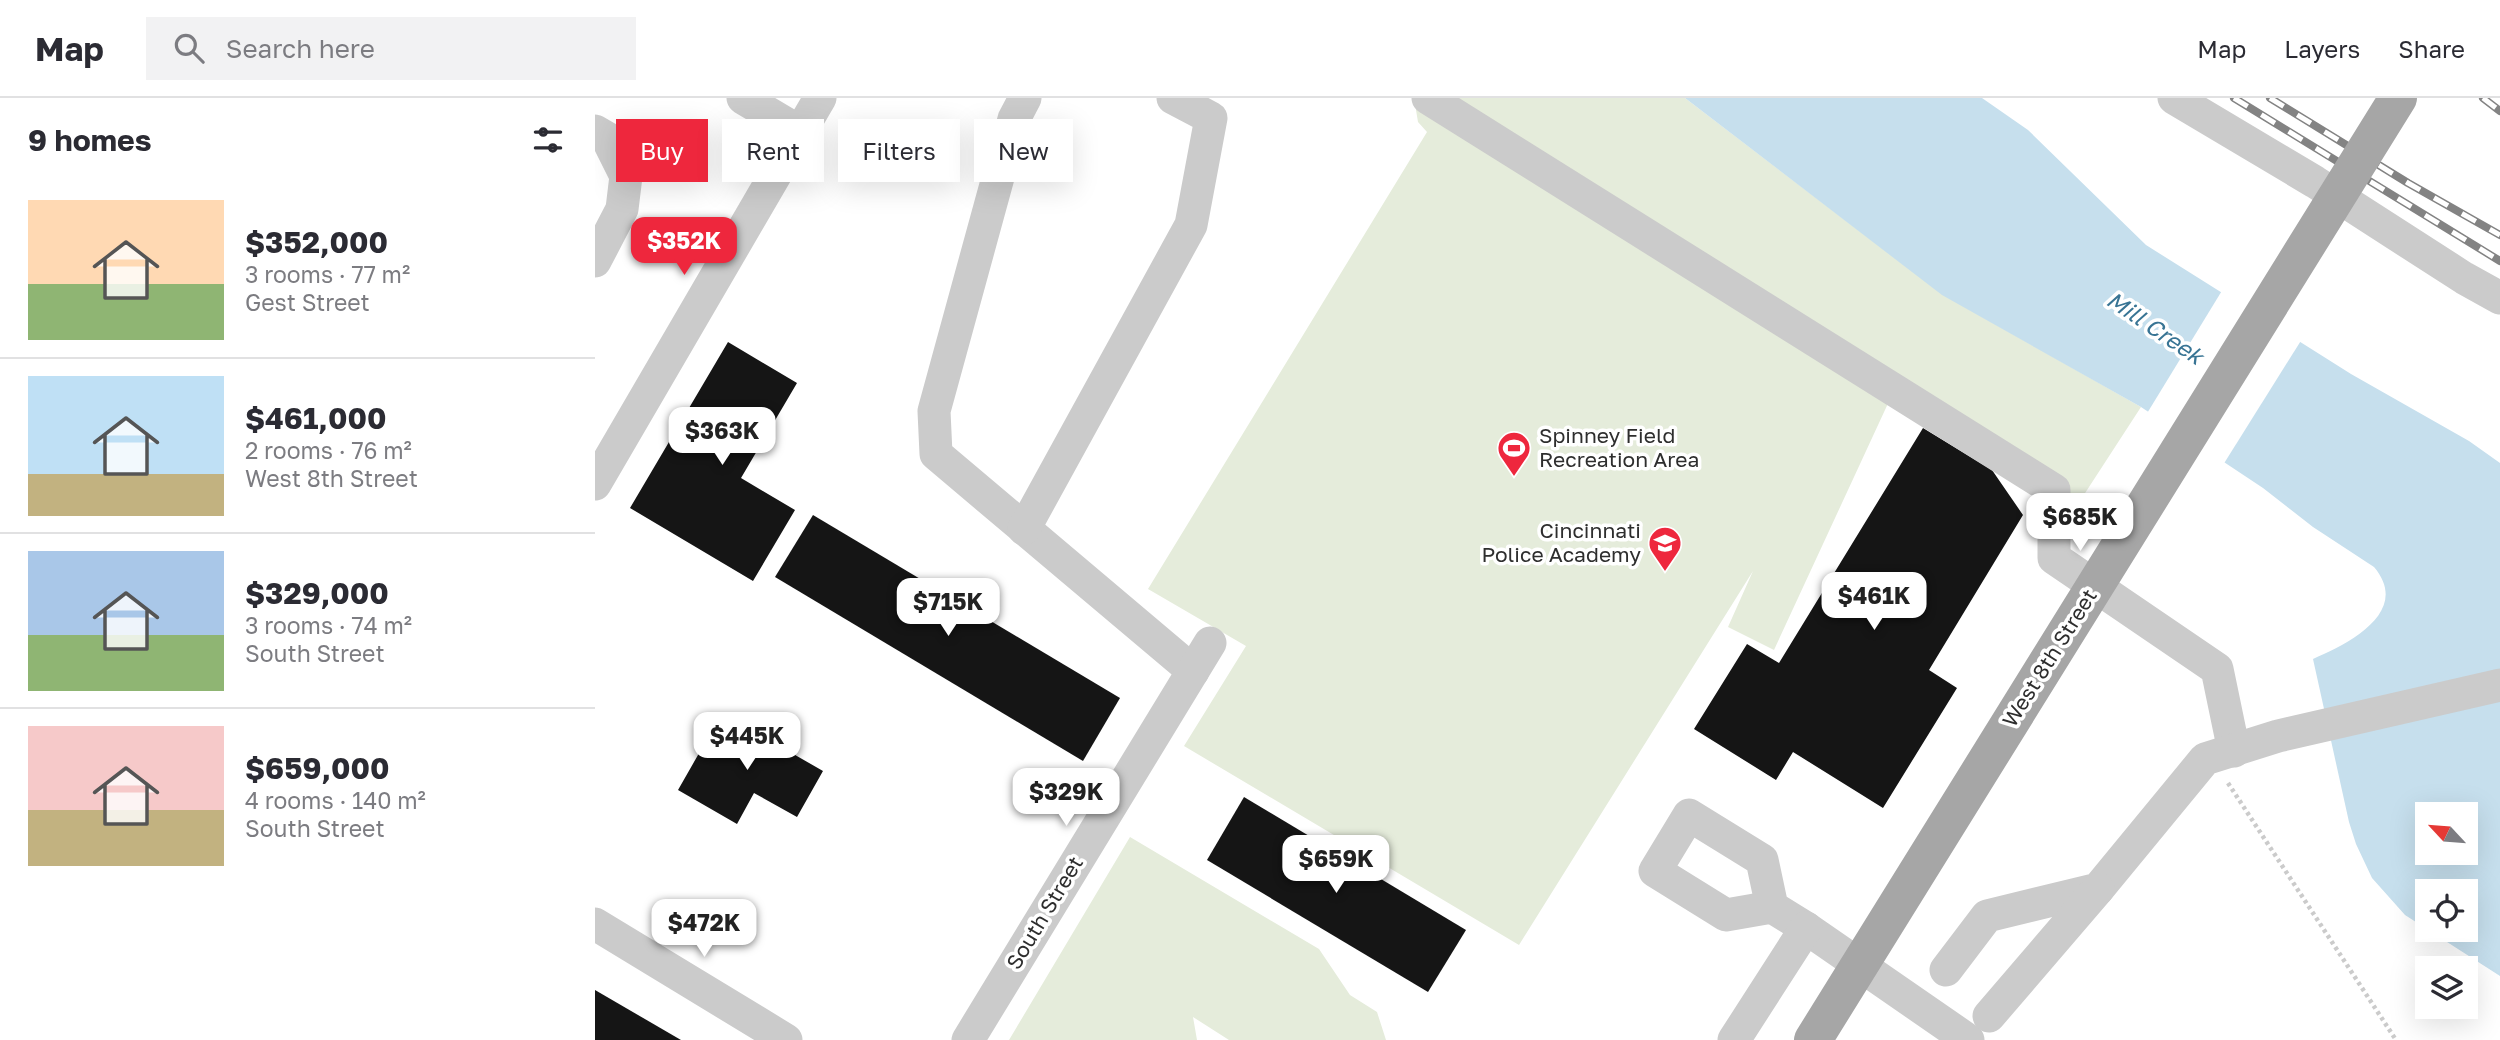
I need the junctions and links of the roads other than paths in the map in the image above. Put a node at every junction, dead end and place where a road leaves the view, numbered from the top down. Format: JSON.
{"nodes":[{"id":1,"x":743,"y":98,"type":"edge"},
{"id":2,"x":820,"y":98,"type":"edge"},
{"id":3,"x":1025,"y":98,"type":"edge"},
{"id":4,"x":1173,"y":98,"type":"edge"},
{"id":5,"x":1428,"y":98,"type":"edge"},
{"id":6,"x":2174,"y":98,"type":"edge"},
{"id":7,"x":2398,"y":98,"type":"edge"},
{"id":8,"x":778,"y":119,"type":"edge"},
{"id":9,"x":808,"y":119,"type":"edge"},
{"id":10,"x":595,"y":131,"type":"edge"},
{"id":11,"x":771,"y":182,"type":"edge"},
{"id":12,"x":595,"y":260,"type":"edge"},
{"id":13,"x":2500,"y":298,"type":"edge"},
{"id":14,"x":595,"y":484,"type":"edge"},
{"id":15,"x":1024,"y":529,"type":"junction"},
{"id":16,"x":1210,"y":643,"type":"dead end"},
{"id":17,"x":1193,"y":671,"type":"junction"},
{"id":18,"x":2500,"y":685,"type":"edge"},
{"id":19,"x":2228,"y":753,"type":"junction"},
{"id":20,"x":2098,"y":889,"type":"junction"},
{"id":21,"x":1772,"y":907,"type":"dead end"},
{"id":22,"x":595,"y":924,"type":"edge"},
{"id":23,"x":1806,"y":928,"type":"junction"},
{"id":24,"x":1947,"y":970,"type":"dead end"},
{"id":25,"x":1979,"y":1028,"type":"edge"},
{"id":26,"x":786,"y":1040,"type":"edge"},
{"id":27,"x":968,"y":1040,"type":"edge"},
{"id":28,"x":1734,"y":1040,"type":"edge"},
{"id":29,"x":1813,"y":1040,"type":"edge"}],
"edges":[{"from":1,"to":8,"type":"street"},
{"from":2,"to":9,"type":"street"},
{"from":3,"to":15,"type":"street"},
{"from":4,"to":15,"type":"street"},
{"from":5,"to":19,"type":"street"},
{"from":6,"to":13,"type":"street"},
{"from":7,"to":29,"type":"main road","name":"West 8th Street","bridge":true},
{"from":10,"to":12,"type":"street"},
{"from":11,"to":14,"type":"street"},
{"from":15,"to":17,"type":"street"},
{"from":16,"to":17,"type":"street","name":"South Street"},
{"from":17,"to":27,"type":"street","name":"South Street"},
{"from":18,"to":19,"type":"street"},
{"from":19,"to":20,"type":"street"},
{"from":20,"to":24,"type":"street"},
{"from":20,"to":25,"type":"street"},
{"from":21,"to":23,"type":"street"},
{"from":22,"to":26,"type":"street"},
{"from":23,"to":25,"type":"street"},
{"from":23,"to":28,"type":"street"}]}
